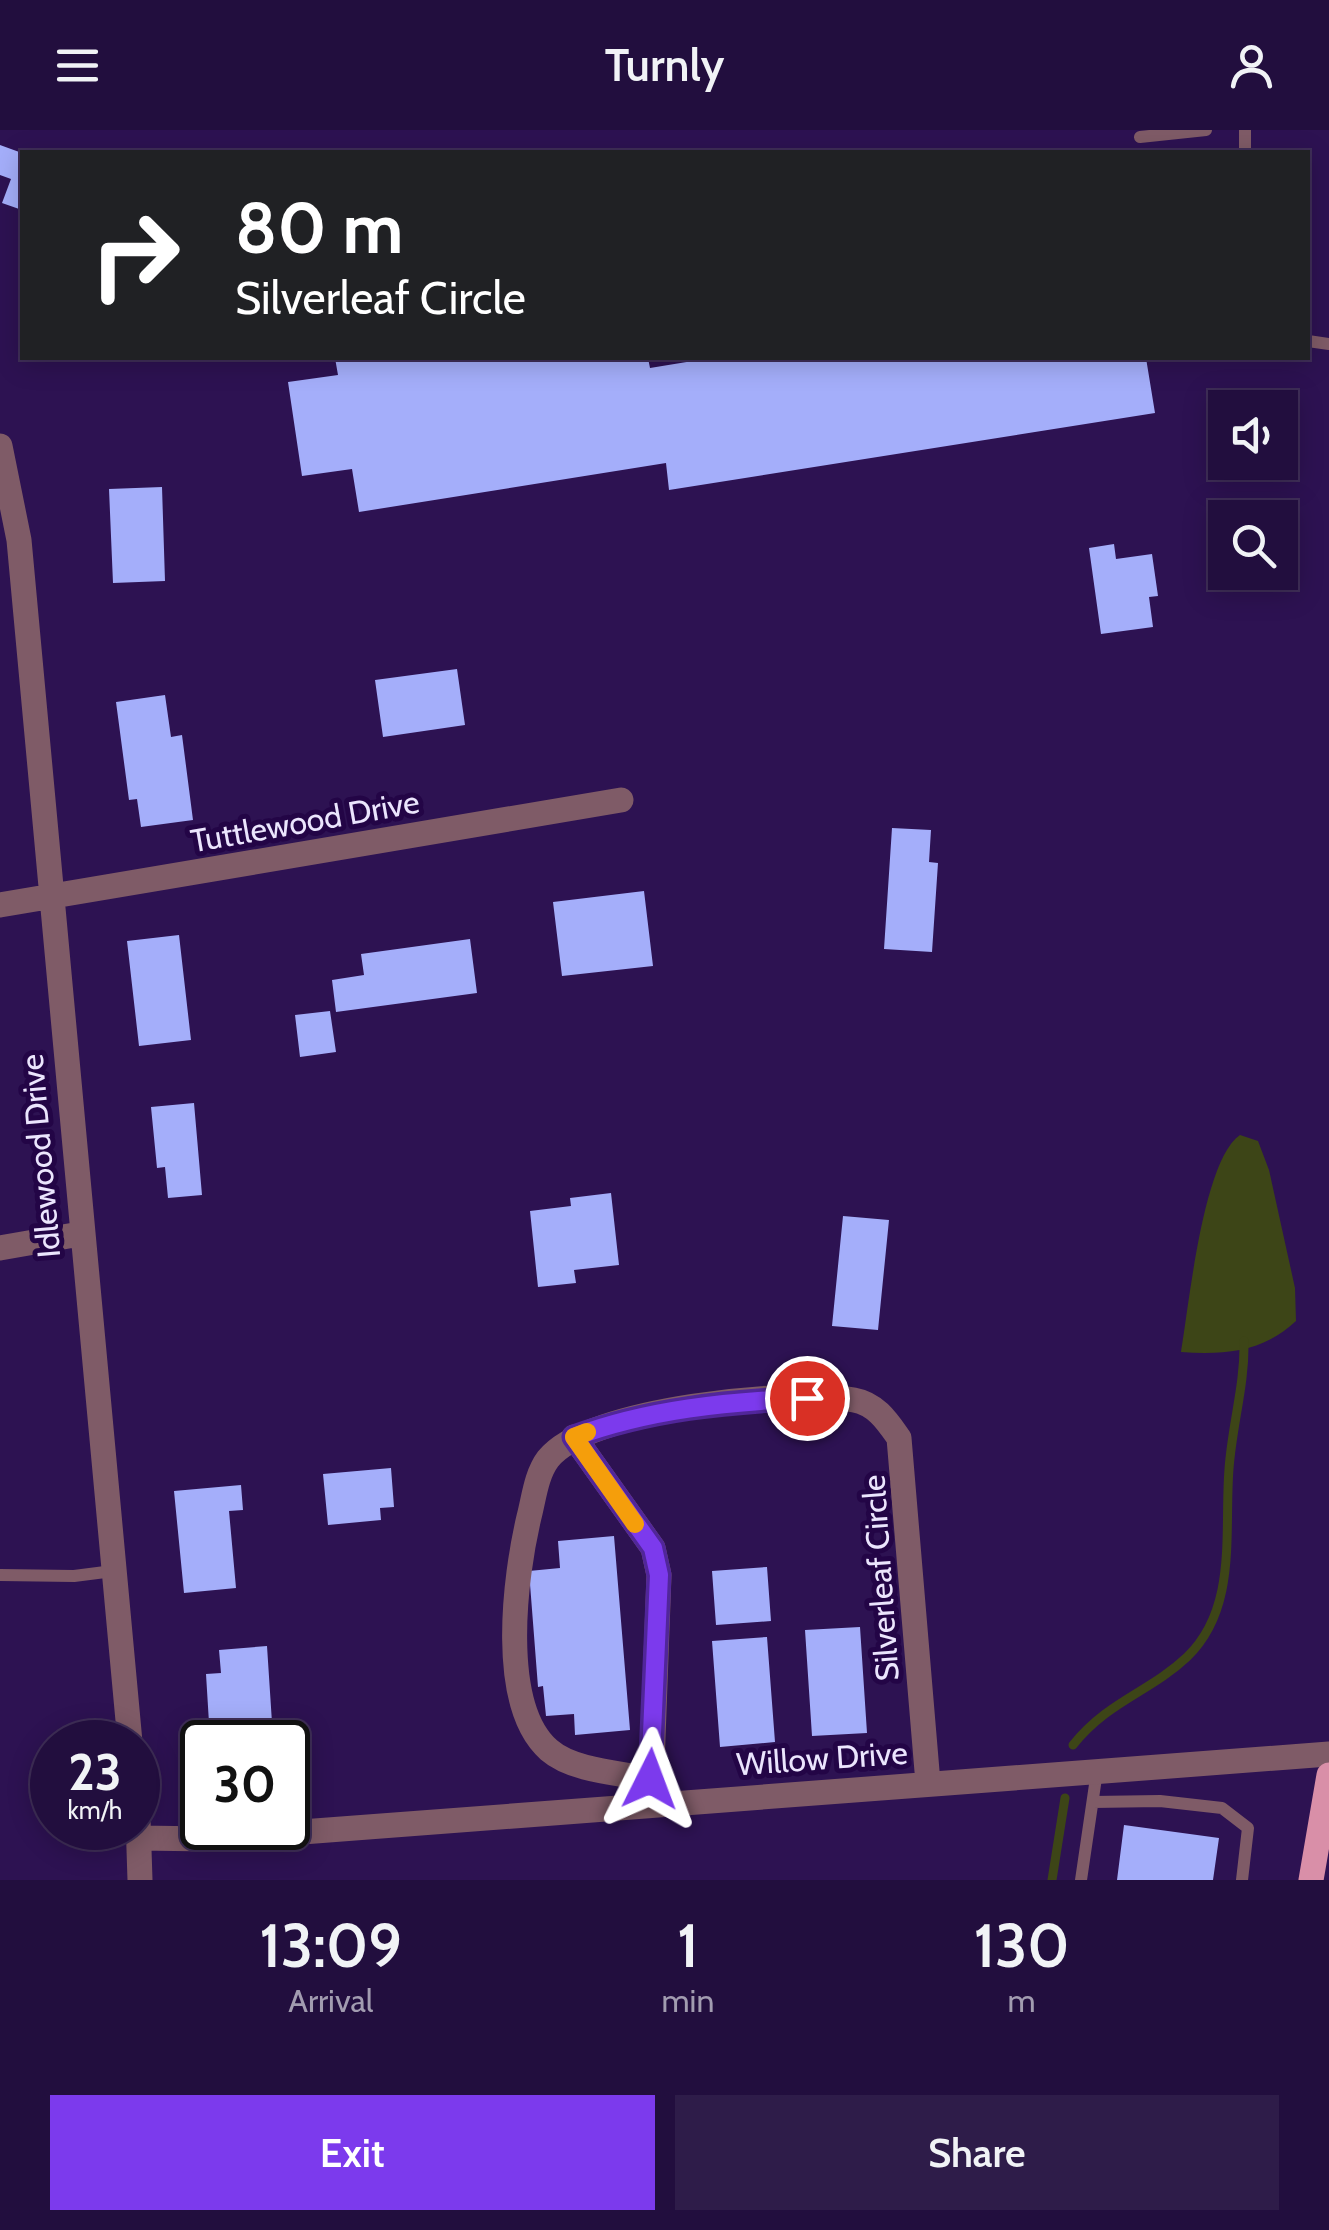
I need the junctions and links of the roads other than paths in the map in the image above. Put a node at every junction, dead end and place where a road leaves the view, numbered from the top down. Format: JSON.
{"nodes":[{"id":1,"x":1206,"y":130,"type":"edge"},
{"id":2,"x":1140,"y":137,"type":"dead end"},
{"id":3,"x":0,"y":446,"type":"edge"},
{"id":4,"x":622,"y":800,"type":"dead end"},
{"id":5,"x":49,"y":897,"type":"junction"},
{"id":6,"x":0,"y":904,"type":"edge"},
{"id":7,"x":80,"y":1234,"type":"junction"},
{"id":8,"x":0,"y":1248,"type":"edge"},
{"id":9,"x":574,"y":1437,"type":"junction"},
{"id":10,"x":113,"y":1571,"type":"junction"},
{"id":11,"x":0,"y":1575,"type":"edge"},
{"id":12,"x":128,"y":1720,"type":"edge"},
{"id":13,"x":1329,"y":1754,"type":"edge"},
{"id":14,"x":1097,"y":1771,"type":"junction"},
{"id":15,"x":1329,"y":1774,"type":"edge"},
{"id":16,"x":928,"y":1783,"type":"junction"},
{"id":17,"x":651,"y":1791,"type":"junction"},
{"id":18,"x":1093,"y":1802,"type":"junction"},
{"id":19,"x":160,"y":1831,"type":"edge"},
{"id":20,"x":139,"y":1850,"type":"edge"},
{"id":21,"x":140,"y":1880,"type":"edge"},
{"id":22,"x":1082,"y":1880,"type":"edge"},
{"id":23,"x":1242,"y":1880,"type":"edge"},
{"id":24,"x":1311,"y":1880,"type":"edge"}],
"edges":[{"from":1,"to":2,"type":"lane"},
{"from":3,"to":5,"type":"street","name":"Idlewood Drive"},
{"from":4,"to":5,"type":"street","name":"Tuttlewood Drive"},
{"from":5,"to":6,"type":"street","name":"Tuttlewood Drive"},
{"from":5,"to":7,"type":"street","name":"Idlewood Drive"},
{"from":7,"to":8,"type":"street"},
{"from":7,"to":10,"type":"street","name":"Idlewood Drive"},
{"from":9,"to":16,"type":"street","name":"Silverleaf Circle"},
{"from":9,"to":17,"type":"street"},
{"from":9,"to":17,"type":"street","name":"Silverleaf Circle"},
{"from":10,"to":11,"type":"lane"},
{"from":10,"to":12,"type":"street","name":"Idlewood Drive"},
{"from":13,"to":14,"type":"street","name":"Willow Drive"},
{"from":14,"to":16,"type":"street","name":"Willow Drive"},
{"from":14,"to":18,"type":"lane"},
{"from":15,"to":24,"type":"main road"},
{"from":16,"to":17,"type":"street","name":"Willow Drive"},
{"from":17,"to":19,"type":"street","name":"Willow Drive"},
{"from":18,"to":22,"type":"lane"},
{"from":18,"to":23,"type":"lane"},
{"from":20,"to":21,"type":"street"}]}
